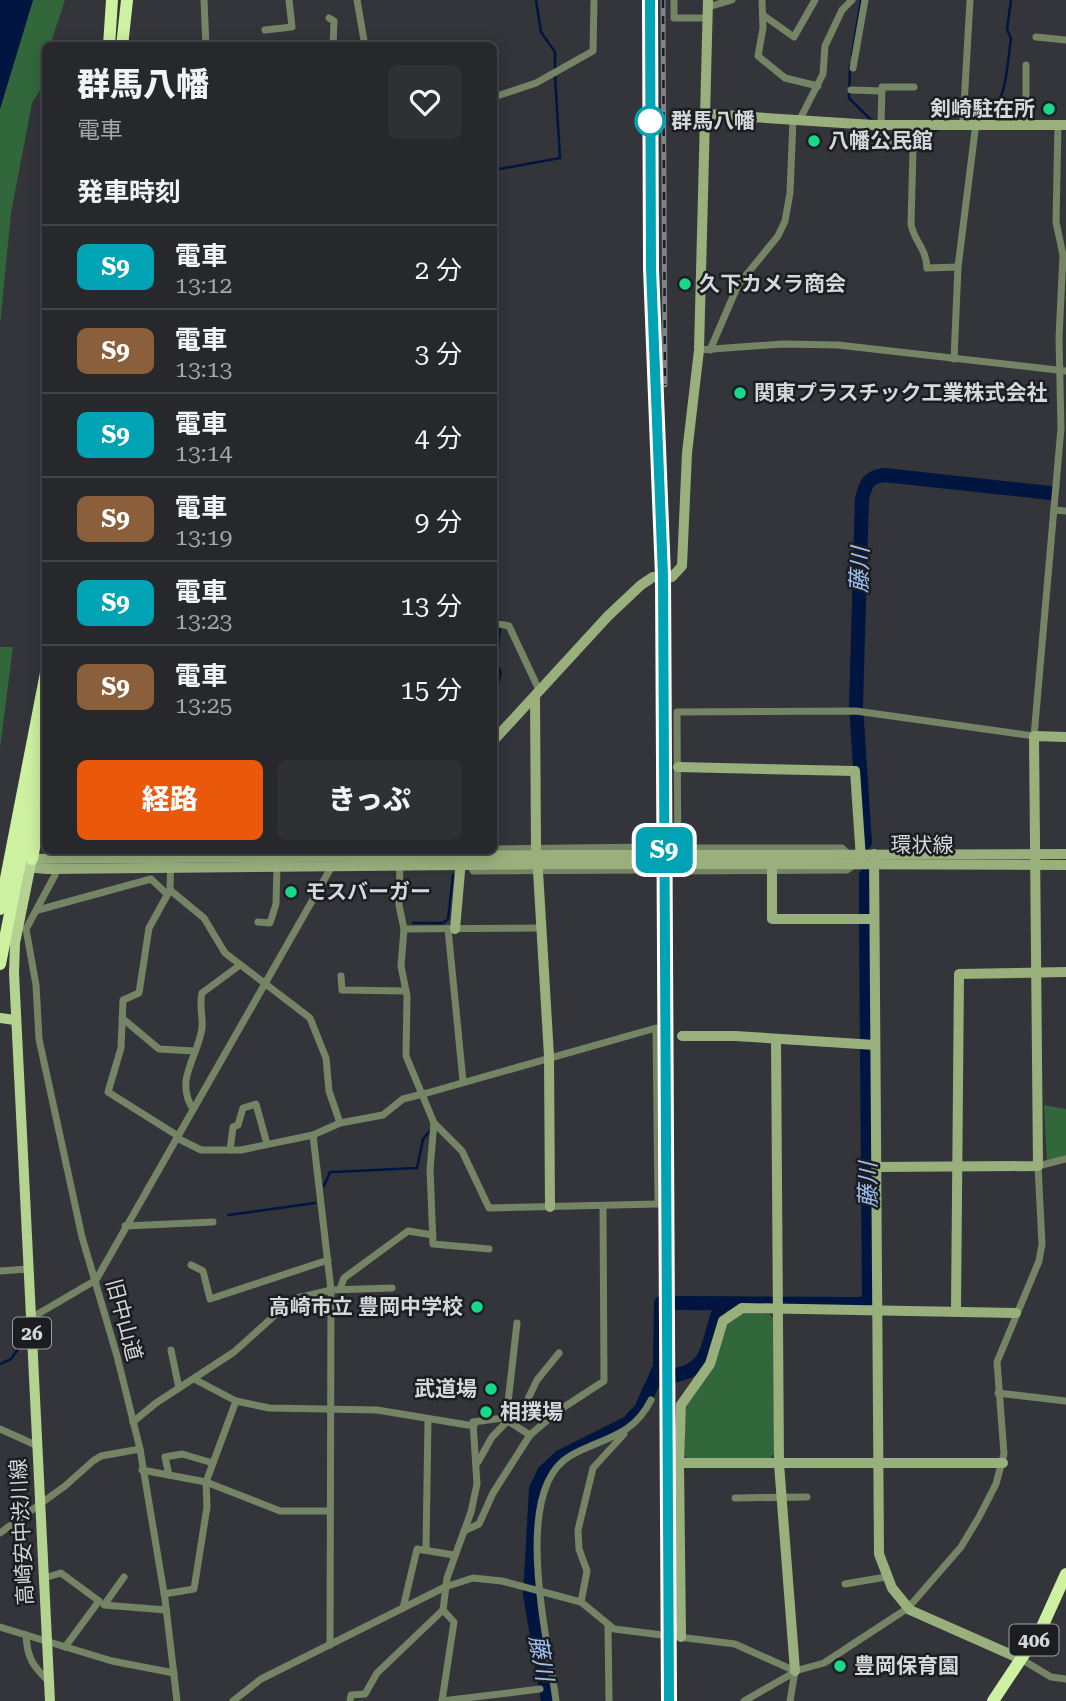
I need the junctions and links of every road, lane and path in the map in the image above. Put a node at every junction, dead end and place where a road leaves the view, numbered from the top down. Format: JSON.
{"nodes":[{"id":1,"x":112,"y":0,"type":"edge"},
{"id":2,"x":127,"y":0,"type":"edge"},
{"id":3,"x":204,"y":0,"type":"edge"},
{"id":4,"x":289,"y":0,"type":"edge"},
{"id":5,"x":357,"y":0,"type":"edge"},
{"id":6,"x":594,"y":0,"type":"edge"},
{"id":7,"x":674,"y":0,"type":"edge"},
{"id":8,"x":732,"y":0,"type":"edge"},
{"id":9,"x":762,"y":0,"type":"edge"},
{"id":10,"x":815,"y":0,"type":"edge"},
{"id":11,"x":852,"y":0,"type":"edge"},
{"id":12,"x":865,"y":0,"type":"edge"},
{"id":13,"x":970,"y":0,"type":"edge"},
{"id":14,"x":708,"y":3,"type":"edge"},
{"id":15,"x":763,"y":15,"type":"junction"},
{"id":16,"x":329,"y":18,"type":"dead end"},
{"id":17,"x":708,"y":18,"type":"junction"},
{"id":18,"x":265,"y":30,"type":"dead end"},
{"id":19,"x":1035,"y":37,"type":"dead end"},
{"id":20,"x":1066,"y":40,"type":"edge"},
{"id":21,"x":109,"y":42,"type":"edge"},
{"id":22,"x":122,"y":42,"type":"edge"},
{"id":23,"x":205,"y":42,"type":"edge"},
{"id":24,"x":333,"y":42,"type":"edge"},
{"id":25,"x":364,"y":42,"type":"edge"},
{"id":26,"x":1026,"y":65,"type":"dead end"},
{"id":27,"x":853,"y":68,"type":"dead end"},
{"id":28,"x":818,"y":86,"type":"junction"},
{"id":29,"x":914,"y":88,"type":"dead end"},
{"id":30,"x":851,"y":90,"type":"dead end"},
{"id":31,"x":882,"y":91,"type":"junction"},
{"id":32,"x":497,"y":95,"type":"edge"},
{"id":33,"x":707,"y":114,"type":"junction"},
{"id":34,"x":796,"y":120,"type":"junction"},
{"id":35,"x":963,"y":123,"type":"junction"},
{"id":36,"x":976,"y":123,"type":"junction"},
{"id":37,"x":1026,"y":124,"type":"junction"},
{"id":38,"x":877,"y":125,"type":"junction"},
{"id":39,"x":1062,"y":125,"type":"edge"},
{"id":40,"x":958,"y":267,"type":"junction"},
{"id":41,"x":705,"y":350,"type":"junction"},
{"id":42,"x":954,"y":359,"type":"junction"},
{"id":43,"x":1063,"y":371,"type":"edge"},
{"id":44,"x":1054,"y":510,"type":"junction"},
{"id":45,"x":1066,"y":511,"type":"edge"},
{"id":46,"x":497,"y":624,"type":"edge"},
{"id":47,"x":537,"y":694,"type":"junction"},
{"id":48,"x":42,"y":706,"type":"edge"},
{"id":49,"x":497,"y":733,"type":"edge"},
{"id":50,"x":1034,"y":736,"type":"junction"},
{"id":51,"x":1066,"y":737,"type":"edge"},
{"id":52,"x":42,"y":756,"type":"edge"},
{"id":53,"x":678,"y":767,"type":"junction"},
{"id":54,"x":42,"y":796,"type":"edge"},
{"id":55,"x":536,"y":848,"type":"junction"},
{"id":56,"x":678,"y":848,"type":"junction"},
{"id":57,"x":497,"y":849,"type":"edge"},
{"id":58,"x":262,"y":854,"type":"edge"},
{"id":59,"x":349,"y":854,"type":"edge"},
{"id":60,"x":401,"y":854,"type":"joint"},
{"id":61,"x":1066,"y":854,"type":"edge"},
{"id":62,"x":66,"y":855,"type":"edge"},
{"id":63,"x":170,"y":859,"type":"edge"},
{"id":64,"x":467,"y":859,"type":"edge"},
{"id":65,"x":776,"y":859,"type":"junction"},
{"id":66,"x":874,"y":859,"type":"junction"},
{"id":67,"x":1034,"y":859,"type":"junction"},
{"id":68,"x":856,"y":860,"type":"junction"},
{"id":69,"x":23,"y":863,"type":"junction"},
{"id":70,"x":1066,"y":865,"type":"edge"},
{"id":71,"x":276,"y":866,"type":"junction"},
{"id":72,"x":332,"y":866,"type":"junction"},
{"id":73,"x":400,"y":866,"type":"junction"},
{"id":74,"x":55,"y":869,"type":"junction"},
{"id":75,"x":538,"y":871,"type":"junction"},
{"id":76,"x":169,"y":892,"type":"junction"},
{"id":77,"x":0,"y":909,"type":"edge"},
{"id":78,"x":37,"y":910,"type":"junction"},
{"id":79,"x":874,"y":919,"type":"junction"},
{"id":80,"x":258,"y":922,"type":"dead end"},
{"id":81,"x":541,"y":928,"type":"junction"},
{"id":82,"x":404,"y":929,"type":"junction"},
{"id":83,"x":451,"y":929,"type":"junction"},
{"id":84,"x":0,"y":964,"type":"edge"},
{"id":85,"x":31,"y":964,"type":"junction"},
{"id":86,"x":16,"y":965,"type":"junction"},
{"id":87,"x":240,"y":965,"type":"junction"},
{"id":88,"x":1036,"y":972,"type":"junction"},
{"id":89,"x":1066,"y":972,"type":"edge"},
{"id":90,"x":341,"y":976,"type":"dead end"},
{"id":91,"x":266,"y":982,"type":"junction"},
{"id":92,"x":406,"y":990,"type":"junction"},
{"id":93,"x":0,"y":1018,"type":"edge"},
{"id":94,"x":122,"y":1018,"type":"junction"},
{"id":95,"x":15,"y":1020,"type":"junction"},
{"id":96,"x":682,"y":1036,"type":"dead end"},
{"id":97,"x":776,"y":1039,"type":"junction"},
{"id":98,"x":875,"y":1045,"type":"junction"},
{"id":99,"x":194,"y":1051,"type":"junction"},
{"id":100,"x":549,"y":1056,"type":"junction"},
{"id":101,"x":463,"y":1081,"type":"junction"},
{"id":102,"x":421,"y":1095,"type":"junction"},
{"id":103,"x":193,"y":1109,"type":"junction"},
{"id":104,"x":340,"y":1123,"type":"junction"},
{"id":105,"x":435,"y":1123,"type":"junction"},
{"id":106,"x":313,"y":1135,"type":"junction"},
{"id":107,"x":177,"y":1137,"type":"junction"},
{"id":108,"x":267,"y":1144,"type":"junction"},
{"id":109,"x":230,"y":1150,"type":"junction"},
{"id":110,"x":1066,"y":1160,"type":"edge"},
{"id":111,"x":957,"y":1166,"type":"junction"},
{"id":112,"x":1038,"y":1166,"type":"junction"},
{"id":113,"x":876,"y":1167,"type":"junction"},
{"id":114,"x":603,"y":1206,"type":"junction"},
{"id":115,"x":550,"y":1207,"type":"junction"},
{"id":116,"x":213,"y":1222,"type":"dead end"},
{"id":117,"x":125,"y":1226,"type":"junction"},
{"id":118,"x":433,"y":1235,"type":"junction"},
{"id":119,"x":489,"y":1249,"type":"dead end"},
{"id":120,"x":328,"y":1260,"type":"junction"},
{"id":121,"x":191,"y":1265,"type":"dead end"},
{"id":122,"x":29,"y":1269,"type":"junction"},
{"id":123,"x":0,"y":1271,"type":"edge"},
{"id":124,"x":96,"y":1280,"type":"junction"},
{"id":125,"x":392,"y":1288,"type":"dead end"},
{"id":126,"x":331,"y":1290,"type":"junction"},
{"id":127,"x":340,"y":1290,"type":"junction"},
{"id":128,"x":778,"y":1308,"type":"junction"},
{"id":129,"x":876,"y":1309,"type":"junction"},
{"id":130,"x":956,"y":1309,"type":"junction"},
{"id":131,"x":1016,"y":1312,"type":"junction"},
{"id":132,"x":32,"y":1318,"type":"junction"},
{"id":133,"x":517,"y":1324,"type":"dead end"},
{"id":134,"x":171,"y":1350,"type":"dead end"},
{"id":135,"x":559,"y":1353,"type":"dead end"},
{"id":136,"x":194,"y":1379,"type":"junction"},
{"id":137,"x":179,"y":1388,"type":"junction"},
{"id":138,"x":998,"y":1393,"type":"junction"},
{"id":139,"x":651,"y":1400,"type":"dead end"},
{"id":140,"x":236,"y":1401,"type":"junction"},
{"id":141,"x":1066,"y":1401,"type":"edge"},
{"id":142,"x":330,"y":1410,"type":"junction"},
{"id":143,"x":428,"y":1419,"type":"junction"},
{"id":144,"x":506,"y":1420,"type":"junction"},
{"id":145,"x":133,"y":1422,"type":"junction"},
{"id":146,"x":474,"y":1426,"type":"junction"},
{"id":147,"x":0,"y":1429,"type":"edge"},
{"id":148,"x":627,"y":1430,"type":"junction"},
{"id":149,"x":530,"y":1435,"type":"junction"},
{"id":150,"x":37,"y":1446,"type":"junction"},
{"id":151,"x":139,"y":1449,"type":"junction"},
{"id":152,"x":214,"y":1463,"type":"junction"},
{"id":153,"x":478,"y":1463,"type":"junction"},
{"id":154,"x":679,"y":1463,"type":"junction"},
{"id":155,"x":878,"y":1463,"type":"junction"},
{"id":156,"x":1003,"y":1463,"type":"junction"},
{"id":157,"x":779,"y":1464,"type":"junction"},
{"id":158,"x":142,"y":1470,"type":"junction"},
{"id":159,"x":169,"y":1475,"type":"junction"},
{"id":160,"x":206,"y":1482,"type":"junction"},
{"id":161,"x":807,"y":1497,"type":"dead end"},
{"id":162,"x":735,"y":1498,"type":"dead end"},
{"id":163,"x":782,"y":1498,"type":"junction"},
{"id":164,"x":40,"y":1502,"type":"junction"},
{"id":165,"x":329,"y":1511,"type":"junction"},
{"id":166,"x":464,"y":1531,"type":"junction"},
{"id":167,"x":0,"y":1533,"type":"edge"},
{"id":168,"x":426,"y":1549,"type":"junction"},
{"id":169,"x":454,"y":1555,"type":"junction"},
{"id":170,"x":1066,"y":1574,"type":"edge"},
{"id":171,"x":124,"y":1577,"type":"dead end"},
{"id":172,"x":886,"y":1577,"type":"junction"},
{"id":173,"x":44,"y":1578,"type":"junction"},
{"id":174,"x":845,"y":1584,"type":"dead end"},
{"id":175,"x":445,"y":1587,"type":"junction"},
{"id":176,"x":537,"y":1590,"type":"junction"},
{"id":177,"x":164,"y":1594,"type":"junction"},
{"id":178,"x":581,"y":1602,"type":"junction"},
{"id":179,"x":403,"y":1608,"type":"junction"},
{"id":180,"x":908,"y":1608,"type":"junction"},
{"id":181,"x":166,"y":1609,"type":"junction"},
{"id":182,"x":443,"y":1610,"type":"junction"},
{"id":183,"x":608,"y":1626,"type":"junction"},
{"id":184,"x":0,"y":1627,"type":"edge"},
{"id":185,"x":26,"y":1635,"type":"junction"},
{"id":186,"x":681,"y":1637,"type":"junction"},
{"id":187,"x":47,"y":1642,"type":"junction"},
{"id":188,"x":330,"y":1645,"type":"junction"},
{"id":189,"x":65,"y":1647,"type":"junction"},
{"id":190,"x":1021,"y":1659,"type":"junction"},
{"id":191,"x":795,"y":1671,"type":"junction"},
{"id":192,"x":174,"y":1673,"type":"junction"},
{"id":193,"x":1066,"y":1679,"type":"edge"},
{"id":194,"x":49,"y":1682,"type":"junction"},
{"id":195,"x":540,"y":1689,"type":"dead end"},
{"id":196,"x":50,"y":1701,"type":"edge"},
{"id":197,"x":177,"y":1701,"type":"edge"},
{"id":198,"x":233,"y":1701,"type":"edge"},
{"id":199,"x":350,"y":1701,"type":"edge"},
{"id":200,"x":442,"y":1701,"type":"edge"},
{"id":201,"x":556,"y":1701,"type":"edge"},
{"id":202,"x":609,"y":1701,"type":"edge"},
{"id":203,"x":744,"y":1701,"type":"edge"},
{"id":204,"x":790,"y":1701,"type":"edge"},
{"id":205,"x":993,"y":1701,"type":"edge"}],
"edges":[{"from":1,"to":21,"type":"highway"},
{"from":2,"to":22,"type":"highway"},
{"from":3,"to":23,"type":"street"},
{"from":4,"to":18,"type":"street"},
{"from":5,"to":25,"type":"street"},
{"from":6,"to":32,"type":"street"},
{"from":7,"to":17,"type":"street"},
{"from":8,"to":14,"type":"street"},
{"from":9,"to":15,"type":"street"},
{"from":10,"to":15,"type":"street"},
{"from":11,"to":28,"type":"street"},
{"from":12,"to":27,"type":"street"},
{"from":13,"to":35,"type":"street"},
{"from":14,"to":17,"type":"street"},
{"from":15,"to":28,"type":"street"},
{"from":16,"to":24,"type":"street"},
{"from":17,"to":33,"type":"street"},
{"from":19,"to":20,"type":"street"},
{"from":26,"to":37,"type":"street"},
{"from":28,"to":34,"type":"street"},
{"from":29,"to":31,"type":"street"},
{"from":30,"to":31,"type":"street"},
{"from":31,"to":38,"type":"street"},
{"from":33,"to":34,"type":"street"},
{"from":33,"to":41,"type":"street"},
{"from":34,"to":38,"type":"street"},
{"from":34,"to":41,"type":"street"},
{"from":35,"to":36,"type":"street"},
{"from":35,"to":38,"type":"street"},
{"from":36,"to":37,"type":"street"},
{"from":36,"to":40,"type":"street"},
{"from":37,"to":39,"type":"street"},
{"from":38,"to":40,"type":"street"},
{"from":39,"to":43,"type":"street"},
{"from":40,"to":42,"type":"street"},
{"from":41,"to":42,"type":"street"},
{"from":41,"to":47,"type":"street"},
{"from":42,"to":43,"type":"street"},
{"from":43,"to":44,"type":"street"},
{"from":44,"to":45,"type":"street"},
{"from":44,"to":50,"type":"street"},
{"from":46,"to":47,"type":"street"},
{"from":47,"to":49,"type":"street"},
{"from":47,"to":55,"type":"street"},
{"from":48,"to":69,"type":"highway"},
{"from":50,"to":51,"type":"street"},
{"from":50,"to":53,"type":"street"},
{"from":50,"to":67,"type":"street"},
{"from":52,"to":69,"type":"highway"},
{"from":53,"to":56,"type":"street"},
{"from":53,"to":68,"type":"street"},
{"from":54,"to":69,"type":"highway"},
{"from":55,"to":57,"type":"street"},
{"from":55,"to":75,"type":"street"},
{"from":56,"to":65,"type":"street"},
{"from":56,"to":65,"type":"street"},
{"from":58,"to":63,"type":"street"},
{"from":59,"to":72,"type":"street"},
{"from":60,"to":64,"type":"street"},
{"from":60,"to":73,"type":"street"},
{"from":61,"to":67,"type":"street","name":"環状線"},
{"from":62,"to":63,"type":"street"},
{"from":62,"to":69,"type":"street"},
{"from":63,"to":71,"type":"street"},
{"from":63,"to":74,"type":"street"},
{"from":63,"to":76,"type":"street"},
{"from":64,"to":65,"type":"street","name":"環状線","bridge":true},
{"from":64,"to":73,"type":"street"},
{"from":64,"to":75,"type":"street"},
{"from":64,"to":83,"type":"street"},
{"from":65,"to":68,"type":"street","name":"環状線"},
{"from":65,"to":68,"type":"street"},
{"from":65,"to":79,"type":"street"},
{"from":66,"to":67,"type":"street","name":"環状線"},
{"from":66,"to":68,"type":"street","name":"環状線"},
{"from":66,"to":79,"type":"street"},
{"from":67,"to":70,"type":"street","name":"環状線"},
{"from":67,"to":88,"type":"street"},
{"from":69,"to":74,"type":"street"},
{"from":69,"to":77,"type":"highway"},
{"from":69,"to":84,"type":"highway"},
{"from":69,"to":86,"type":"main road","name":"高崎安中渋川線","number":"26"},
{"from":71,"to":72,"type":"street"},
{"from":71,"to":80,"type":"street"},
{"from":72,"to":73,"type":"street"},
{"from":72,"to":91,"type":"street"},
{"from":73,"to":82,"type":"street"},
{"from":74,"to":78,"type":"street","name":"旧中山道"},
{"from":75,"to":81,"type":"street"},
{"from":76,"to":78,"type":"street"},
{"from":76,"to":87,"type":"street"},
{"from":76,"to":94,"type":"street"},
{"from":78,"to":85,"type":"street","name":"旧中山道"},
{"from":79,"to":98,"type":"street"},
{"from":81,"to":83,"type":"street"},
{"from":81,"to":100,"type":"street"},
{"from":82,"to":83,"type":"street"},
{"from":82,"to":92,"type":"street"},
{"from":83,"to":101,"type":"street"},
{"from":85,"to":86,"type":"street"},
{"from":85,"to":124,"type":"street","name":"旧中山道"},
{"from":86,"to":95,"type":"main road","name":"高崎安中渋川線","number":"26"},
{"from":87,"to":91,"type":"street"},
{"from":87,"to":99,"type":"street"},
{"from":88,"to":89,"type":"street"},
{"from":88,"to":111,"type":"street"},
{"from":88,"to":112,"type":"street"},
{"from":90,"to":92,"type":"street"},
{"from":91,"to":103,"type":"street"},
{"from":91,"to":104,"type":"street"},
{"from":92,"to":102,"type":"street"},
{"from":93,"to":95,"type":"main road"},
{"from":94,"to":99,"type":"street"},
{"from":94,"to":107,"type":"street"},
{"from":95,"to":122,"type":"main road","name":"高崎安中渋川線","number":"26"},
{"from":96,"to":97,"type":"street"},
{"from":97,"to":98,"type":"street"},
{"from":97,"to":128,"type":"street"},
{"from":98,"to":113,"type":"street"},
{"from":99,"to":103,"type":"street"},
{"from":100,"to":101,"type":"street"},
{"from":100,"to":114,"type":"street"},
{"from":100,"to":115,"type":"street"},
{"from":101,"to":102,"type":"street"},
{"from":102,"to":104,"type":"street"},
{"from":102,"to":105,"type":"street"},
{"from":103,"to":107,"type":"street"},
{"from":104,"to":106,"type":"street"},
{"from":105,"to":115,"type":"street"},
{"from":105,"to":118,"type":"street"},
{"from":106,"to":108,"type":"street"},
{"from":106,"to":120,"type":"street"},
{"from":107,"to":109,"type":"street"},
{"from":107,"to":117,"type":"street"},
{"from":108,"to":109,"type":"street"},
{"from":108,"to":109,"type":"street"},
{"from":110,"to":112,"type":"street"},
{"from":111,"to":112,"type":"street"},
{"from":111,"to":113,"type":"street"},
{"from":111,"to":130,"type":"street"},
{"from":112,"to":131,"type":"street"},
{"from":113,"to":129,"type":"street"},
{"from":114,"to":115,"type":"street"},
{"from":114,"to":149,"type":"street"},
{"from":116,"to":117,"type":"street"},
{"from":117,"to":124,"type":"street"},
{"from":118,"to":119,"type":"street"},
{"from":118,"to":127,"type":"street"},
{"from":120,"to":121,"type":"street"},
{"from":120,"to":126,"type":"street"},
{"from":122,"to":123,"type":"street"},
{"from":122,"to":132,"type":"main road","name":"高崎安中渋川線","number":"26"},
{"from":124,"to":132,"type":"street"},
{"from":124,"to":145,"type":"street","name":"旧中山道"},
{"from":125,"to":127,"type":"street"},
{"from":126,"to":127,"type":"street"},
{"from":126,"to":136,"type":"street"},
{"from":126,"to":142,"type":"street"},
{"from":128,"to":129,"type":"street"},
{"from":128,"to":154,"type":"street"},
{"from":128,"to":157,"type":"street"},
{"from":129,"to":130,"type":"street"},
{"from":129,"to":155,"type":"street"},
{"from":130,"to":131,"type":"street"},
{"from":131,"to":138,"type":"street"},
{"from":132,"to":150,"type":"main road","name":"高崎安中渋川線","number":"26"},
{"from":133,"to":144,"type":"street"},
{"from":134,"to":137,"type":"street"},
{"from":135,"to":144,"type":"street"},
{"from":136,"to":137,"type":"street"},
{"from":136,"to":140,"type":"street"},
{"from":137,"to":145,"type":"street"},
{"from":138,"to":141,"type":"street"},
{"from":138,"to":156,"type":"street"},
{"from":139,"to":148,"type":"street"},
{"from":140,"to":142,"type":"street"},
{"from":140,"to":152,"type":"street"},
{"from":142,"to":143,"type":"street"},
{"from":142,"to":165,"type":"street"},
{"from":143,"to":146,"type":"street"},
{"from":143,"to":168,"type":"street"},
{"from":144,"to":146,"type":"street"},
{"from":144,"to":149,"type":"street"},
{"from":144,"to":153,"type":"street"},
{"from":145,"to":151,"type":"street","name":"旧中山道"},
{"from":146,"to":153,"type":"street"},
{"from":147,"to":150,"type":"street"},
{"from":148,"to":176,"type":"street"},
{"from":148,"to":178,"type":"street"},
{"from":149,"to":166,"type":"street"},
{"from":150,"to":164,"type":"main road","name":"高崎安中渋川線","number":"26"},
{"from":151,"to":158,"type":"street","name":"旧中山道"},
{"from":151,"to":164,"type":"street"},
{"from":152,"to":159,"type":"street"},
{"from":152,"to":160,"type":"street"},
{"from":153,"to":166,"type":"street"},
{"from":154,"to":157,"type":"street"},
{"from":154,"to":186,"type":"street"},
{"from":155,"to":156,"type":"street"},
{"from":155,"to":157,"type":"street"},
{"from":155,"to":172,"type":"street"},
{"from":156,"to":180,"type":"street"},
{"from":157,"to":163,"type":"street"},
{"from":158,"to":159,"type":"street"},
{"from":158,"to":177,"type":"street","name":"旧中山道"},
{"from":159,"to":160,"type":"street"},
{"from":160,"to":165,"type":"street"},
{"from":160,"to":177,"type":"street"},
{"from":161,"to":163,"type":"street"},
{"from":162,"to":163,"type":"street"},
{"from":163,"to":191,"type":"street"},
{"from":164,"to":167,"type":"street"},
{"from":164,"to":173,"type":"main road","name":"高崎安中渋川線","number":"26"},
{"from":165,"to":188,"type":"street"},
{"from":166,"to":169,"type":"street"},
{"from":168,"to":169,"type":"street"},
{"from":168,"to":179,"type":"street"},
{"from":169,"to":175,"type":"street"},
{"from":170,"to":190,"type":"highway","number":"406"},
{"from":171,"to":181,"type":"street"},
{"from":172,"to":174,"type":"street"},
{"from":172,"to":180,"type":"street"},
{"from":173,"to":187,"type":"main road","name":"高崎安中渋川線","number":"26"},
{"from":173,"to":189,"type":"street"},
{"from":175,"to":176,"type":"street"},
{"from":175,"to":179,"type":"street"},
{"from":175,"to":182,"type":"street"},
{"from":176,"to":178,"type":"street"},
{"from":176,"to":201,"type":"street"},
{"from":177,"to":181,"type":"street","name":"旧中山道"},
{"from":178,"to":183,"type":"street"},
{"from":179,"to":188,"type":"street"},
{"from":180,"to":190,"type":"street"},
{"from":180,"to":191,"type":"street"},
{"from":181,"to":192,"type":"street","name":"旧中山道"},
{"from":182,"to":199,"type":"street"},
{"from":182,"to":200,"type":"street"},
{"from":183,"to":186,"type":"street"},
{"from":183,"to":202,"type":"street"},
{"from":184,"to":185,"type":"street"},
{"from":185,"to":187,"type":"street"},
{"from":185,"to":194,"type":"street"},
{"from":186,"to":191,"type":"street"},
{"from":187,"to":189,"type":"street"},
{"from":187,"to":194,"type":"main road","name":"高崎安中渋川線","number":"26"},
{"from":188,"to":198,"type":"street"},
{"from":189,"to":192,"type":"street"},
{"from":190,"to":193,"type":"street"},
{"from":190,"to":205,"type":"highway","number":"406"},
{"from":191,"to":203,"type":"street"},
{"from":191,"to":204,"type":"street"},
{"from":192,"to":197,"type":"street","name":"旧中山道"},
{"from":194,"to":196,"type":"main road","name":"高崎安中渋川線","number":"26"},
{"from":195,"to":200,"type":"street"}]}
